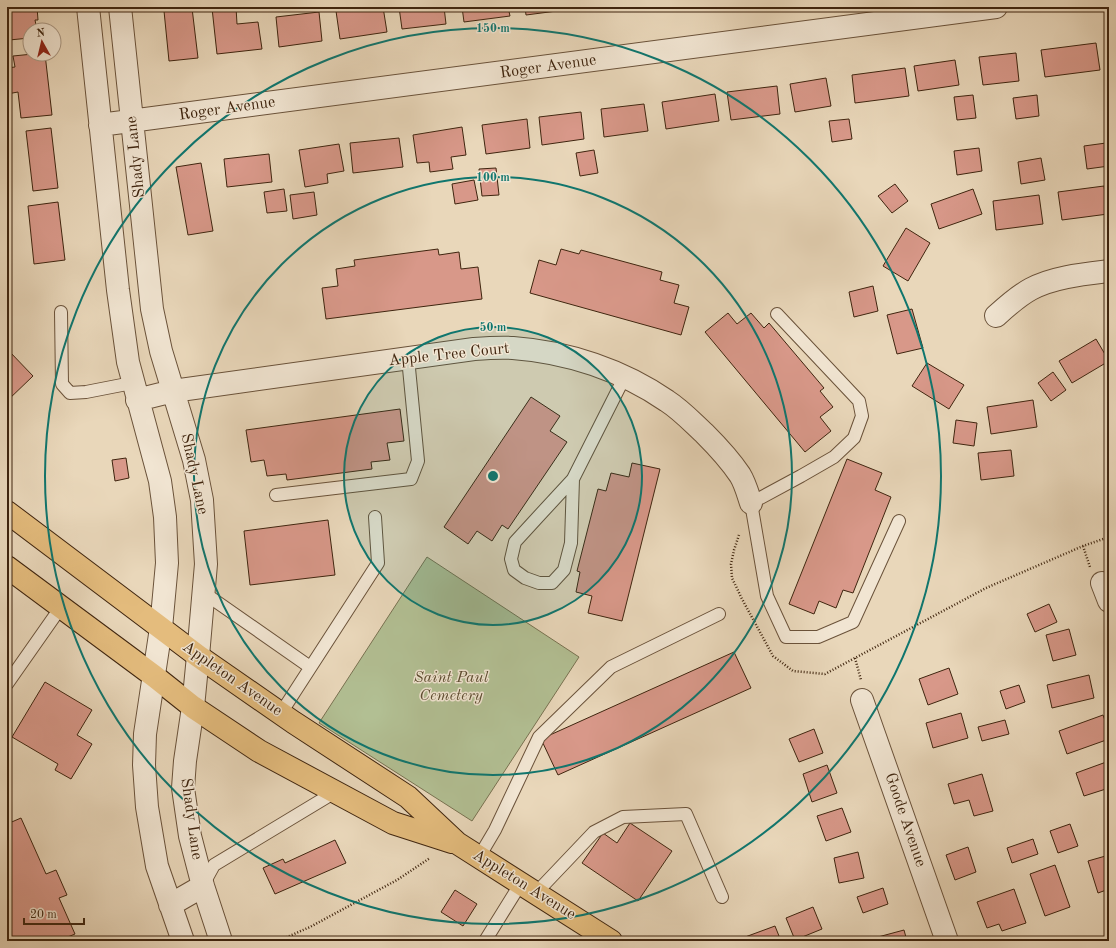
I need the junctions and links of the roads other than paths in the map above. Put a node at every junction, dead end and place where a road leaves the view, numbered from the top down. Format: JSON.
{"nodes":[{"id":1,"x":88,"y":7,"type":"edge"},
{"id":2,"x":120,"y":7,"type":"edge"},
{"id":3,"x":996,"y":7,"type":"edge"},
{"id":4,"x":133,"y":122,"type":"junction"},
{"id":5,"x":100,"y":125,"type":"junction"},
{"id":6,"x":1109,"y":271,"type":"edge"},
{"id":7,"x":61,"y":312,"type":"dead end"},
{"id":8,"x":777,"y":314,"type":"dead end"},
{"id":9,"x":996,"y":316,"type":"dead end"},
{"id":10,"x":408,"y":358,"type":"junction"},
{"id":11,"x":625,"y":376,"type":"junction"},
{"id":12,"x":135,"y":391,"type":"junction"},
{"id":13,"x":173,"y":391,"type":"junction"},
{"id":14,"x":573,"y":479,"type":"junction"},
{"id":15,"x":276,"y":496,"type":"dead end"},
{"id":16,"x":751,"y":503,"type":"junction"},
{"id":17,"x":7,"y":512,"type":"edge"},
{"id":18,"x":375,"y":518,"type":"dead end"},
{"id":19,"x":899,"y":521,"type":"dead end"},
{"id":20,"x":7,"y":566,"type":"edge"},
{"id":21,"x":204,"y":594,"type":"junction"},
{"id":22,"x":61,"y":607,"type":"junction"},
{"id":23,"x":719,"y":614,"type":"dead end"},
{"id":24,"x":161,"y":628,"type":"junction"},
{"id":25,"x":198,"y":656,"type":"junction"},
{"id":26,"x":310,"y":667,"type":"junction"},
{"id":27,"x":154,"y":676,"type":"junction"},
{"id":28,"x":7,"y":684,"type":"edge"},
{"id":29,"x":862,"y":700,"type":"dead end"},
{"id":30,"x":193,"y":707,"type":"junction"},
{"id":31,"x":281,"y":713,"type":"junction"},
{"id":32,"x":335,"y":792,"type":"junction"},
{"id":33,"x":457,"y":843,"type":"junction"},
{"id":34,"x":479,"y":857,"type":"junction"},
{"id":35,"x":203,"y":886,"type":"junction"},
{"id":36,"x":529,"y":888,"type":"junction"},
{"id":37,"x":722,"y":897,"type":"dead end"},
{"id":38,"x":170,"y":905,"type":"junction"},
{"id":39,"x":183,"y":941,"type":"edge"},
{"id":40,"x":221,"y":941,"type":"edge"},
{"id":41,"x":485,"y":941,"type":"edge"},
{"id":42,"x":611,"y":941,"type":"edge"},
{"id":43,"x":947,"y":941,"type":"edge"}],
"edges":[{"from":1,"to":5,"type":"street","name":"Shady Lane"},
{"from":2,"to":4,"type":"street","name":"Shady Lane"},
{"from":3,"to":4,"type":"street","name":"Roger Avenue"},
{"from":4,"to":5,"type":"street","name":"Roger Avenue"},
{"from":4,"to":13,"type":"street","name":"Shady Lane"},
{"from":5,"to":12,"type":"street","name":"Shady Lane"},
{"from":6,"to":9,"type":"street"},
{"from":7,"to":12,"type":"lane"},
{"from":8,"to":16,"type":"lane"},
{"from":10,"to":11,"type":"street","name":"Apple Tree Court"},
{"from":10,"to":13,"type":"street","name":"Apple Tree Court"},
{"from":10,"to":15,"type":"lane"},
{"from":11,"to":14,"type":"lane"},
{"from":11,"to":16,"type":"street","name":"Apple Tree Court"},
{"from":12,"to":13,"type":"street","name":"Apple Tree Court"},
{"from":12,"to":24,"type":"street","name":"Shady Lane"},
{"from":13,"to":21,"type":"street","name":"Shady Lane"},
{"from":14,"to":14,"type":"lane"},
{"from":16,"to":19,"type":"lane"},
{"from":17,"to":24,"type":"main road","name":"Appleton Avenue"},
{"from":18,"to":26,"type":"lane"},
{"from":20,"to":22,"type":"main road","name":"Appleton Avenue"},
{"from":21,"to":25,"type":"street","name":"Shady Lane"},
{"from":21,"to":26,"type":"lane"},
{"from":22,"to":27,"type":"main road","name":"Appleton Avenue"},
{"from":22,"to":28,"type":"lane"},
{"from":23,"to":34,"type":"lane"},
{"from":24,"to":25,"type":"main road","name":"Appleton Avenue"},
{"from":24,"to":27,"type":"street","name":"Shady Lane"},
{"from":25,"to":30,"type":"street","name":"Shady Lane"},
{"from":25,"to":31,"type":"main road","name":"Appleton Avenue"},
{"from":26,"to":31,"type":"lane"},
{"from":27,"to":30,"type":"main road","name":"Appleton Avenue"},
{"from":27,"to":38,"type":"street","name":"Shady Lane"},
{"from":29,"to":43,"type":"street","name":"Goode Avenue"},
{"from":30,"to":32,"type":"main road","name":"Appleton Avenue"},
{"from":30,"to":35,"type":"street","name":"Shady Lane"},
{"from":31,"to":33,"type":"main road","name":"Appleton Avenue"},
{"from":32,"to":33,"type":"main road","name":"Appleton Avenue"},
{"from":32,"to":35,"type":"lane"},
{"from":33,"to":34,"type":"main road","name":"Appleton Avenue"},
{"from":34,"to":36,"type":"main road","name":"Appleton Avenue"},
{"from":35,"to":38,"type":"street"},
{"from":35,"to":40,"type":"street","name":"Shady Lane"},
{"from":36,"to":37,"type":"lane"},
{"from":36,"to":41,"type":"lane"},
{"from":36,"to":42,"type":"main road","name":"Appleton Avenue"},
{"from":38,"to":39,"type":"street","name":"Shady Lane"}]}
